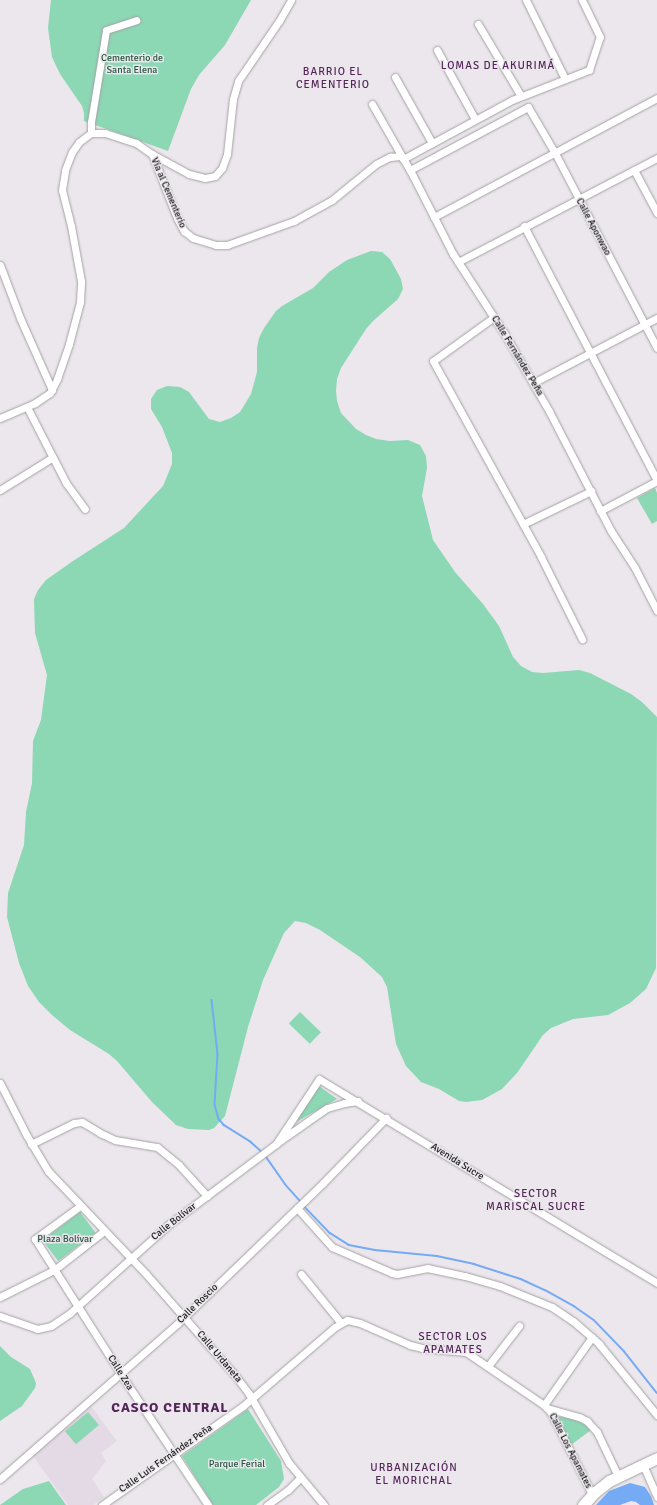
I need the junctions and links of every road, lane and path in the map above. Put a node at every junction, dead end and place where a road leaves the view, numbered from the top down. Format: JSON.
{"nodes":[{"id":1,"x":291,"y":0,"type":"edge"},
{"id":2,"x":526,"y":0,"type":"edge"},
{"id":3,"x":582,"y":0,"type":"edge"},
{"id":4,"x":136,"y":20,"type":"dead end"},
{"id":5,"x":478,"y":24,"type":"dead end"},
{"id":6,"x":437,"y":50,"type":"dead end"},
{"id":7,"x":395,"y":77,"type":"dead end"},
{"id":8,"x":565,"y":80,"type":"junction"},
{"id":9,"x":521,"y":96,"type":"junction"},
{"id":10,"x":657,"y":98,"type":"edge"},
{"id":11,"x":372,"y":104,"type":"dead end"},
{"id":12,"x":475,"y":119,"type":"junction"},
{"id":13,"x":91,"y":133,"type":"junction"},
{"id":14,"x":432,"y":143,"type":"junction"},
{"id":15,"x":555,"y":153,"type":"junction"},
{"id":16,"x":152,"y":154,"type":"junction"},
{"id":17,"x":402,"y":158,"type":"junction"},
{"id":18,"x":657,"y":158,"type":"edge"},
{"id":19,"x":410,"y":170,"type":"junction"},
{"id":20,"x":634,"y":170,"type":"junction"},
{"id":21,"x":578,"y":198,"type":"junction"},
{"id":22,"x":657,"y":213,"type":"edge"},
{"id":23,"x":434,"y":217,"type":"junction"},
{"id":24,"x":524,"y":226,"type":"junction"},
{"id":25,"x":458,"y":262,"type":"junction"},
{"id":26,"x":0,"y":265,"type":"edge"},
{"id":27,"x":494,"y":317,"type":"junction"},
{"id":28,"x":657,"y":318,"type":"edge"},
{"id":29,"x":644,"y":325,"type":"junction"},
{"id":30,"x":657,"y":348,"type":"edge"},
{"id":31,"x":590,"y":354,"type":"junction"},
{"id":32,"x":533,"y":383,"type":"junction"},
{"id":33,"x":52,"y":390,"type":"junction"},
{"id":34,"x":26,"y":407,"type":"junction"},
{"id":35,"x":0,"y":418,"type":"edge"},
{"id":36,"x":53,"y":458,"type":"junction"},
{"id":37,"x":657,"y":481,"type":"edge"},
{"id":38,"x":0,"y":490,"type":"edge"},
{"id":39,"x":591,"y":491,"type":"junction"},
{"id":40,"x":85,"y":509,"type":"dead end"},
{"id":41,"x":600,"y":511,"type":"junction"},
{"id":42,"x":523,"y":524,"type":"junction"},
{"id":43,"x":657,"y":610,"type":"edge"},
{"id":44,"x":582,"y":639,"type":"dead end"},
{"id":45,"x":319,"y":1079,"type":"joint"},
{"id":46,"x":0,"y":1083,"type":"edge"},
{"id":47,"x":358,"y":1101,"type":"junction"},
{"id":48,"x":386,"y":1118,"type":"junction"},
{"id":49,"x":31,"y":1144,"type":"junction"},
{"id":50,"x":276,"y":1144,"type":"junction"},
{"id":51,"x":207,"y":1196,"type":"junction"},
{"id":52,"x":300,"y":1205,"type":"junction"},
{"id":53,"x":80,"y":1206,"type":"junction"},
{"id":54,"x":104,"y":1231,"type":"junction"},
{"id":55,"x":131,"y":1258,"type":"junction"},
{"id":56,"x":54,"y":1270,"type":"junction"},
{"id":57,"x":301,"y":1274,"type":"dead end"},
{"id":58,"x":657,"y":1283,"type":"edge"},
{"id":59,"x":0,"y":1297,"type":"edge"},
{"id":60,"x":78,"y":1306,"type":"junction"},
{"id":61,"x":0,"y":1316,"type":"edge"},
{"id":62,"x":185,"y":1317,"type":"junction"},
{"id":63,"x":341,"y":1323,"type":"junction"},
{"id":64,"x":519,"y":1326,"type":"dead end"},
{"id":65,"x":592,"y":1337,"type":"junction"},
{"id":66,"x":488,"y":1366,"type":"junction"},
{"id":67,"x":120,"y":1373,"type":"junction"},
{"id":68,"x":252,"y":1398,"type":"junction"},
{"id":69,"x":546,"y":1406,"type":"junction"},
{"id":70,"x":657,"y":1415,"type":"edge"},
{"id":71,"x":174,"y":1454,"type":"junction"},
{"id":72,"x":657,"y":1458,"type":"edge"},
{"id":73,"x":643,"y":1465,"type":"junction"},
{"id":74,"x":618,"y":1476,"type":"junction"},
{"id":75,"x":301,"y":1477,"type":"junction"},
{"id":76,"x":0,"y":1479,"type":"edge"},
{"id":77,"x":592,"y":1494,"type":"junction"},
{"id":78,"x":657,"y":1497,"type":"edge"},
{"id":79,"x":102,"y":1505,"type":"edge"},
{"id":80,"x":208,"y":1505,"type":"edge"},
{"id":81,"x":267,"y":1505,"type":"edge"},
{"id":82,"x":324,"y":1505,"type":"edge"},
{"id":83,"x":583,"y":1505,"type":"edge"}],
"edges":[{"from":1,"to":16,"type":"street"},
{"from":2,"to":8,"type":"street"},
{"from":3,"to":8,"type":"street","name":"Vía al Cementerio"},
{"from":4,"to":13,"type":"street"},
{"from":5,"to":9,"type":"street"},
{"from":6,"to":12,"type":"street"},
{"from":7,"to":14,"type":"street"},
{"from":8,"to":9,"type":"street","name":"Vía al Cementerio"},
{"from":9,"to":12,"type":"street","name":"Vía al Cementerio"},
{"from":10,"to":15,"type":"street"},
{"from":11,"to":17,"type":"street","name":"Calle Fernández Peña"},
{"from":12,"to":14,"type":"street","name":"Vía al Cementerio"},
{"from":13,"to":16,"type":"street","name":"Vía al Cementerio"},
{"from":13,"to":33,"type":"street"},
{"from":14,"to":17,"type":"street","name":"Vía al Cementerio"},
{"from":15,"to":19,"type":"street","name":"Calle Aponwao"},
{"from":15,"to":21,"type":"street","name":"Calle Aponwao"},
{"from":15,"to":23,"type":"street"},
{"from":16,"to":17,"type":"street","name":"Vía al Cementerio"},
{"from":17,"to":19,"type":"street","name":"Calle Fernández Peña"},
{"from":18,"to":20,"type":"street"},
{"from":19,"to":23,"type":"street","name":"Calle Fernández Peña"},
{"from":20,"to":21,"type":"street"},
{"from":20,"to":22,"type":"street"},
{"from":21,"to":24,"type":"street"},
{"from":21,"to":29,"type":"street","name":"Calle Aponwao"},
{"from":23,"to":25,"type":"street","name":"Calle Fernández Peña"},
{"from":24,"to":25,"type":"street"},
{"from":24,"to":31,"type":"street"},
{"from":25,"to":27,"type":"street","name":"Calle Fernández Peña"},
{"from":26,"to":33,"type":"street"},
{"from":27,"to":32,"type":"street","name":"Calle Fernández Peña"},
{"from":27,"to":42,"type":"street"},
{"from":28,"to":29,"type":"street"},
{"from":29,"to":30,"type":"street","name":"Calle Aponwao"},
{"from":29,"to":31,"type":"street"},
{"from":31,"to":32,"type":"street"},
{"from":31,"to":37,"type":"street"},
{"from":32,"to":39,"type":"street","name":"Calle Fernández Peña"},
{"from":33,"to":34,"type":"street"},
{"from":34,"to":35,"type":"street"},
{"from":34,"to":36,"type":"street"},
{"from":36,"to":38,"type":"street"},
{"from":36,"to":40,"type":"street"},
{"from":37,"to":41,"type":"street"},
{"from":39,"to":41,"type":"street","name":"Calle Fernández Peña"},
{"from":39,"to":42,"type":"street"},
{"from":41,"to":43,"type":"street","name":"Calle Fernández Peña"},
{"from":42,"to":44,"type":"street"},
{"from":45,"to":47,"type":"street","name":"Avenida Sucre"},
{"from":45,"to":50,"type":"street","name":"Calle Bolívar"},
{"from":46,"to":49,"type":"street","name":"Calle Urdaneta"},
{"from":47,"to":48,"type":"street","name":"Avenida Sucre"},
{"from":47,"to":50,"type":"street","name":"Calle Bolívar"},
{"from":48,"to":52,"type":"street","name":"Calle Roscio"},
{"from":48,"to":58,"type":"street","name":"Avenida Sucre"},
{"from":49,"to":51,"type":"street"},
{"from":49,"to":53,"type":"street","name":"Calle Urdaneta"},
{"from":50,"to":51,"type":"street","name":"Calle Bolívar"},
{"from":51,"to":55,"type":"street","name":"Calle Bolívar"},
{"from":52,"to":62,"type":"street","name":"Calle Roscio"},
{"from":52,"to":65,"type":"street"},
{"from":53,"to":54,"type":"street","name":"Calle Urdaneta"},
{"from":53,"to":56,"type":"street","name":"Calle Zea"},
{"from":54,"to":55,"type":"street","name":"Calle Urdaneta"},
{"from":54,"to":56,"type":"street"},
{"from":55,"to":60,"type":"street","name":"Calle Bolívar"},
{"from":55,"to":62,"type":"street","name":"Calle Urdaneta"},
{"from":56,"to":59,"type":"street"},
{"from":56,"to":60,"type":"street","name":"Calle Zea"},
{"from":57,"to":63,"type":"street"},
{"from":60,"to":61,"type":"street","name":"Calle Bolívar"},
{"from":60,"to":67,"type":"street","name":"Calle Zea"},
{"from":62,"to":67,"type":"street","name":"Calle Roscio"},
{"from":62,"to":68,"type":"street","name":"Calle Urdaneta"},
{"from":63,"to":66,"type":"street","name":"Calle Los Apamates"},
{"from":63,"to":68,"type":"street","name":"Calle Luis Fernández Peña"},
{"from":64,"to":66,"type":"street"},
{"from":65,"to":69,"type":"street"},
{"from":65,"to":70,"type":"street"},
{"from":66,"to":69,"type":"street","name":"Calle Los Apamates"},
{"from":67,"to":71,"type":"street","name":"Calle Zea"},
{"from":67,"to":76,"type":"street","name":"Calle Roscio"},
{"from":68,"to":71,"type":"street","name":"Calle Luis Fernández Peña"},
{"from":68,"to":75,"type":"street","name":"Calle Urdaneta"},
{"from":69,"to":74,"type":"street","name":"Calle Los Apamates"},
{"from":69,"to":77,"type":"street","name":"Calle Los Apamates"},
{"from":71,"to":79,"type":"street","name":"Calle Luis Fernández Peña"},
{"from":71,"to":80,"type":"street","name":"Calle Zea"},
{"from":72,"to":73,"type":"highway"},
{"from":73,"to":74,"type":"highway"},
{"from":73,"to":78,"type":"street"},
{"from":74,"to":77,"type":"highway"},
{"from":75,"to":81,"type":"street"},
{"from":75,"to":82,"type":"street","name":"Calle Urdaneta"},
{"from":77,"to":83,"type":"highway"}]}
